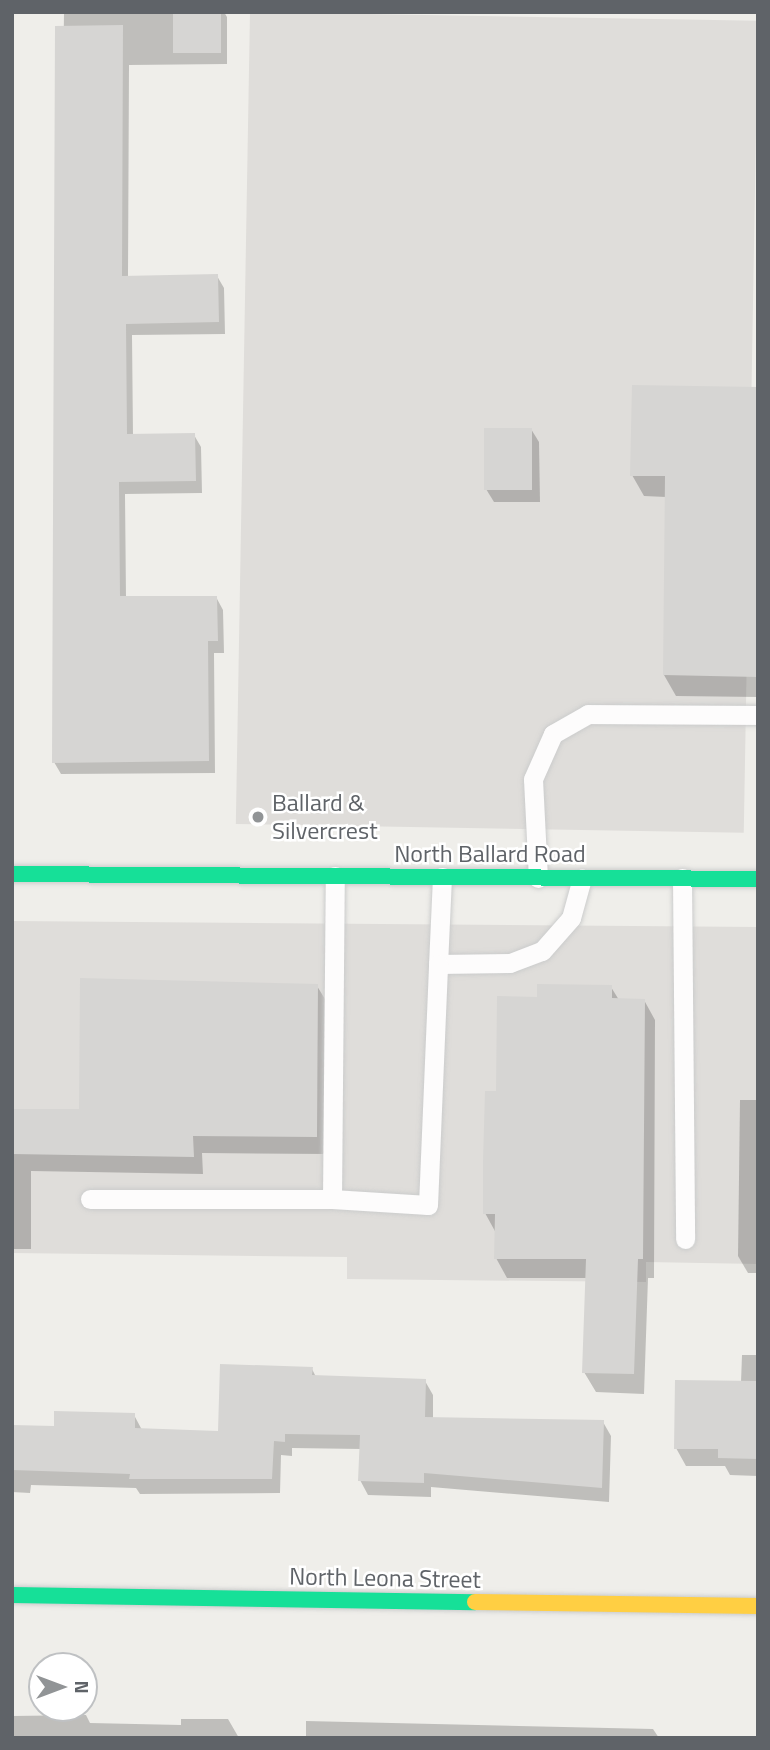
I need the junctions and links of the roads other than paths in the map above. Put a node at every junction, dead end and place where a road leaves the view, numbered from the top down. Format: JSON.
{"nodes":[{"id":1,"x":758,"y":715,"type":"edge"},
{"id":2,"x":12,"y":874,"type":"edge"},
{"id":3,"x":335,"y":876,"type":"junction"},
{"id":4,"x":442,"y":877,"type":"junction"},
{"id":5,"x":538,"y":878,"type":"junction"},
{"id":6,"x":582,"y":878,"type":"junction"},
{"id":7,"x":682,"y":878,"type":"junction"},
{"id":8,"x":758,"y":879,"type":"edge"},
{"id":9,"x":438,"y":964,"type":"junction"},
{"id":10,"x":90,"y":1199,"type":"dead end"},
{"id":11,"x":332,"y":1199,"type":"junction"},
{"id":12,"x":685,"y":1239,"type":"dead end"},
{"id":13,"x":12,"y":1595,"type":"edge"},
{"id":14,"x":758,"y":1606,"type":"edge"}],
"edges":[{"from":1,"to":5,"type":"lane"},
{"from":2,"to":3,"type":"main road","name":"North Ballard Road"},
{"from":3,"to":4,"type":"main road","name":"North Ballard Road"},
{"from":3,"to":11,"type":"lane"},
{"from":4,"to":5,"type":"main road","name":"North Ballard Road"},
{"from":4,"to":9,"type":"lane"},
{"from":5,"to":6,"type":"main road","name":"North Ballard Road"},
{"from":6,"to":7,"type":"main road","name":"North Ballard Road"},
{"from":6,"to":9,"type":"lane"},
{"from":7,"to":8,"type":"main road","name":"North Ballard Road"},
{"from":7,"to":12,"type":"lane"},
{"from":9,"to":11,"type":"lane"},
{"from":10,"to":11,"type":"lane"},
{"from":13,"to":14,"type":"main road","name":"North Leona Street"}]}
